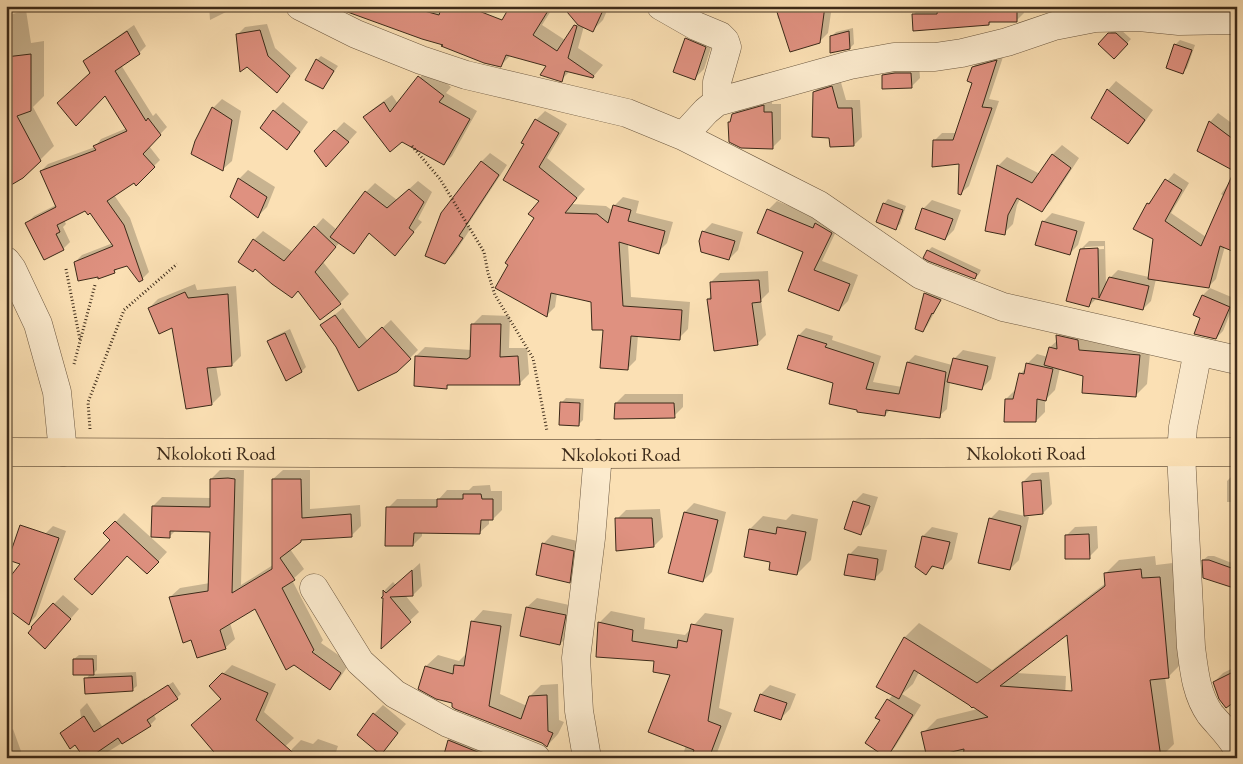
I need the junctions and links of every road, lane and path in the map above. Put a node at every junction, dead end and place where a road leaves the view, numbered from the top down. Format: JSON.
{"nodes":[{"id":1,"x":300,"y":6,"type":"edge"},
{"id":2,"x":661,"y":6,"type":"edge"},
{"id":3,"x":1237,"y":20,"type":"edge"},
{"id":4,"x":717,"y":102,"type":"junction"},
{"id":5,"x":683,"y":136,"type":"junction"},
{"id":6,"x":412,"y":146,"type":"dead end"},
{"id":7,"x":6,"y":261,"type":"edge"},
{"id":8,"x":177,"y":264,"type":"dead end"},
{"id":9,"x":66,"y":269,"type":"dead end"},
{"id":10,"x":95,"y":284,"type":"dead end"},
{"id":11,"x":80,"y":340,"type":"junction"},
{"id":12,"x":1198,"y":351,"type":"junction"},
{"id":13,"x":1237,"y":360,"type":"edge"},
{"id":14,"x":74,"y":367,"type":"dead end"},
{"id":15,"x":84,"y":395,"type":"dead end"},
{"id":16,"x":88,"y":402,"type":"junction"},
{"id":17,"x":6,"y":452,"type":"edge"},
{"id":18,"x":63,"y":452,"type":"junction"},
{"id":19,"x":91,"y":452,"type":"junction"},
{"id":20,"x":1237,"y":452,"type":"edge"},
{"id":21,"x":552,"y":453,"type":"junction"},
{"id":22,"x":1180,"y":453,"type":"junction"},
{"id":23,"x":598,"y":454,"type":"junction"},
{"id":24,"x":314,"y":588,"type":"dead end"},
{"id":25,"x":1237,"y":748,"type":"edge"},
{"id":26,"x":536,"y":758,"type":"edge"},
{"id":27,"x":587,"y":758,"type":"edge"}],
"edges":[{"from":1,"to":5,"type":"street"},
{"from":2,"to":4,"type":"street"},
{"from":3,"to":4,"type":"street"},
{"from":4,"to":5,"type":"street"},
{"from":5,"to":12,"type":"street"},
{"from":6,"to":21,"type":"path"},
{"from":7,"to":18,"type":"street"},
{"from":8,"to":16,"type":"path"},
{"from":9,"to":11,"type":"path"},
{"from":10,"to":11,"type":"path"},
{"from":11,"to":14,"type":"path"},
{"from":12,"to":13,"type":"street"},
{"from":12,"to":22,"type":"street"},
{"from":15,"to":16,"type":"path"},
{"from":16,"to":19,"type":"path"},
{"from":17,"to":18,"type":"main road","name":"Nkolokoti Road"},
{"from":18,"to":19,"type":"main road","name":"Nkolokoti Road"},
{"from":19,"to":21,"type":"main road","name":"Nkolokoti Road"},
{"from":20,"to":22,"type":"main road","name":"Nkolokoti Road"},
{"from":21,"to":23,"type":"main road","name":"Nkolokoti Road"},
{"from":22,"to":23,"type":"main road","name":"Nkolokoti Road"},
{"from":22,"to":25,"type":"street"},
{"from":23,"to":27,"type":"street"},
{"from":24,"to":26,"type":"street"}]}
